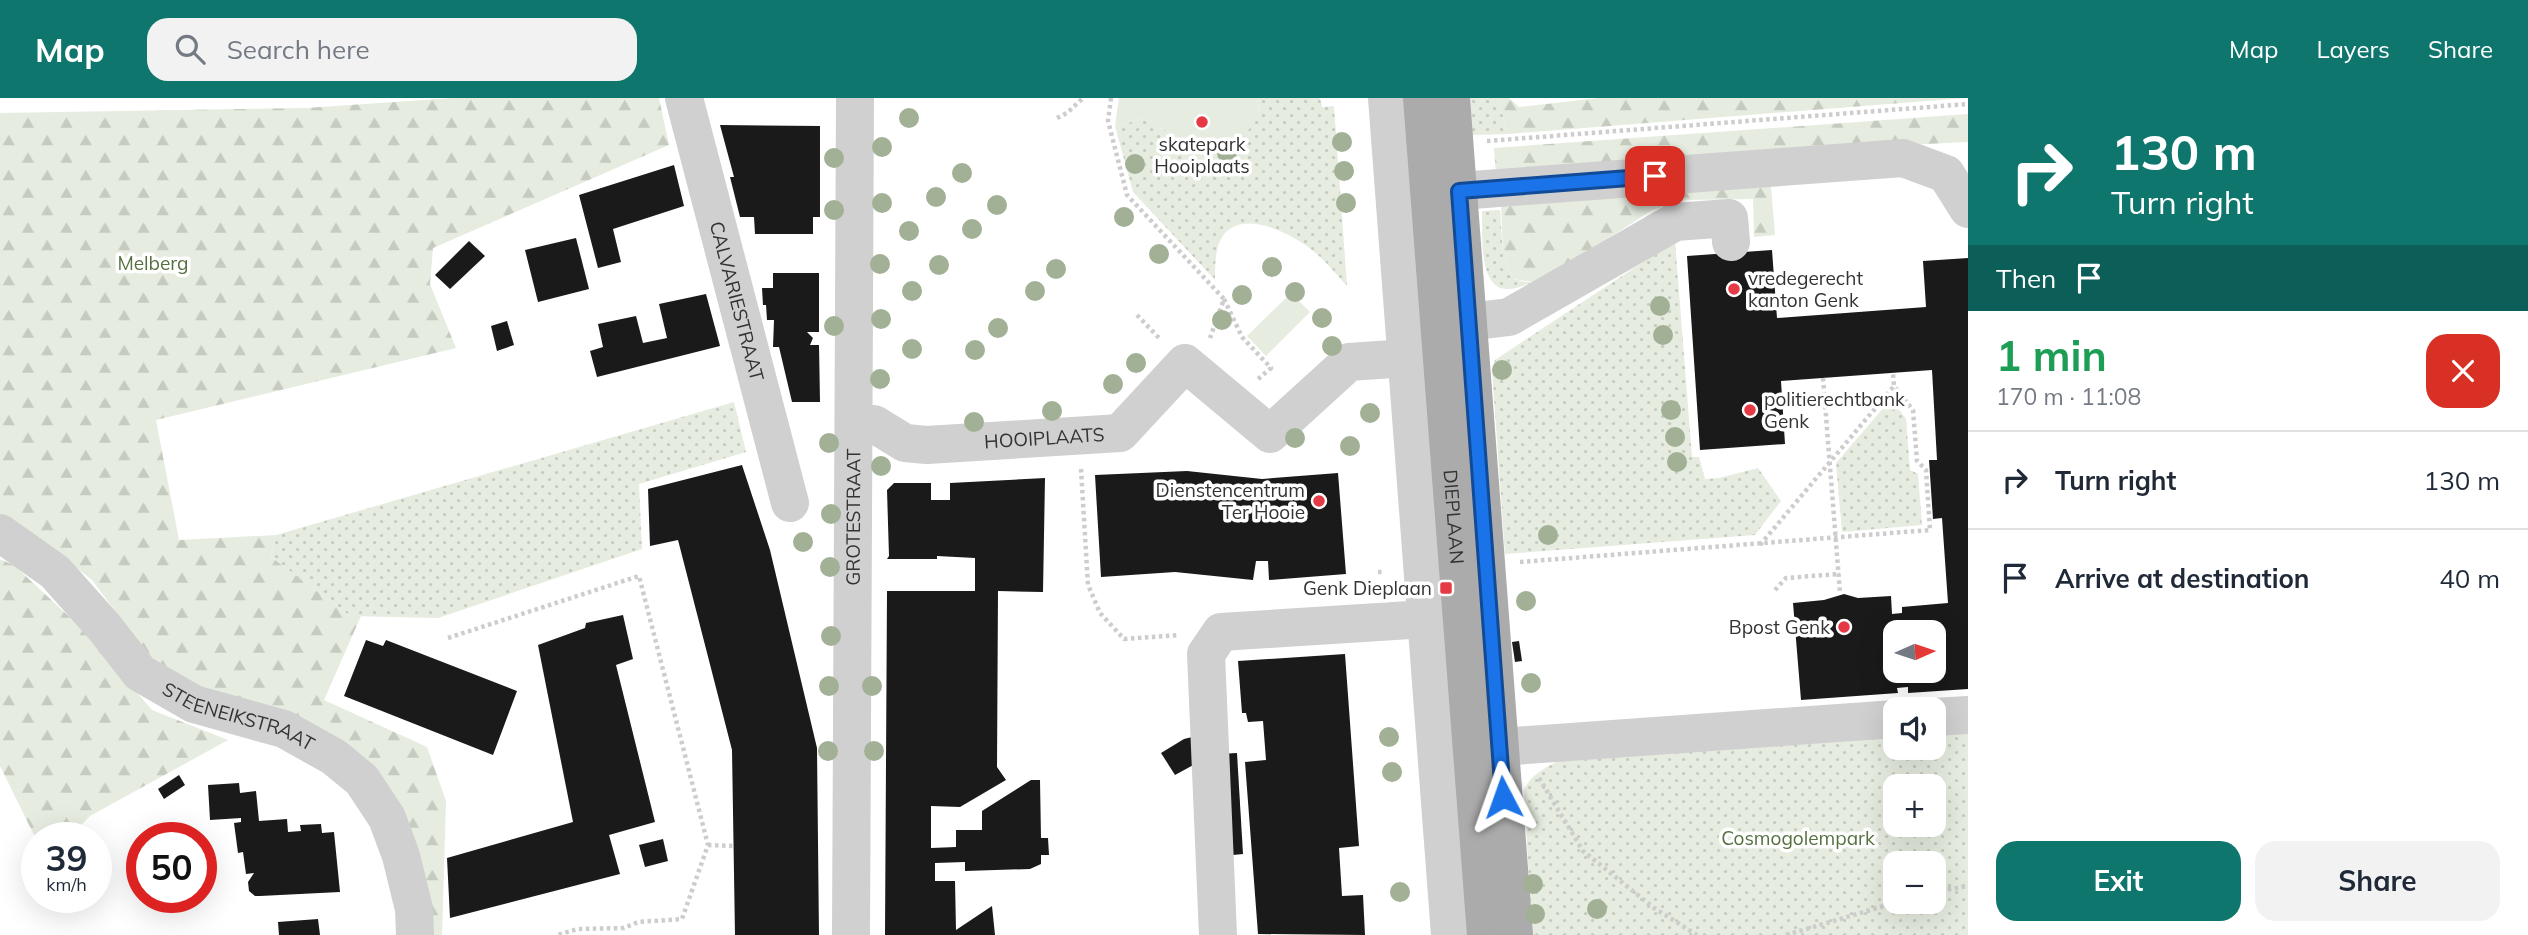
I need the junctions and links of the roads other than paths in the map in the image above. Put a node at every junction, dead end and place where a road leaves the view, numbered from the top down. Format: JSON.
{"nodes":[{"id":1,"x":684,"y":98,"type":"edge"},
{"id":2,"x":855,"y":98,"type":"edge"},
{"id":3,"x":1387,"y":98,"type":"edge"},
{"id":4,"x":1422,"y":98,"type":"edge"},
{"id":5,"x":1451,"y":98,"type":"edge"},
{"id":6,"x":1459,"y":191,"type":"junction"},
{"id":7,"x":1968,"y":209,"type":"edge"},
{"id":8,"x":1731,"y":242,"type":"dead end"},
{"id":9,"x":1468,"y":322,"type":"junction"},
{"id":10,"x":1389,"y":359,"type":"junction"},
{"id":11,"x":854,"y":424,"type":"junction"},
{"id":12,"x":790,"y":503,"type":"dead end"},
{"id":13,"x":0,"y":533,"type":"edge"},
{"id":14,"x":1426,"y":620,"type":"junction"},
{"id":15,"x":1968,"y":715,"type":"edge"},
{"id":16,"x":1946,"y":716,"type":"edge"},
{"id":17,"x":1883,"y":720,"type":"edge"},
{"id":18,"x":1499,"y":747,"type":"junction"},
{"id":19,"x":415,"y":935,"type":"edge"},
{"id":20,"x":850,"y":935,"type":"edge"},
{"id":21,"x":1218,"y":935,"type":"edge"},
{"id":22,"x":1450,"y":935,"type":"edge"},
{"id":23,"x":1486,"y":935,"type":"edge"},
{"id":24,"x":1514,"y":935,"type":"edge"}],
"edges":[{"from":1,"to":12,"type":"street","name":"CALVARIESTRAAT"},
{"from":2,"to":11,"type":"street","name":"GROTESTRAAT"},
{"from":3,"to":10,"type":"street"},
{"from":4,"to":23,"type":"main road","name":"DIEPLAAN"},
{"from":5,"to":6,"type":"main road","name":"DIEPLAAN"},
{"from":6,"to":7,"type":"street"},
{"from":6,"to":9,"type":"main road","name":"DIEPLAAN"},
{"from":8,"to":9,"type":"street"},
{"from":9,"to":18,"type":"main road","name":"DIEPLAAN"},
{"from":10,"to":11,"type":"street","name":"HOOIPLAATS"},
{"from":10,"to":14,"type":"street"},
{"from":11,"to":20,"type":"street","name":"GROTESTRAAT"},
{"from":13,"to":19,"type":"street","name":"STEENEIKSTRAAT"},
{"from":14,"to":21,"type":"street"},
{"from":14,"to":22,"type":"street"},
{"from":15,"to":16,"type":"street"},
{"from":17,"to":18,"type":"street"},
{"from":18,"to":24,"type":"main road","name":"DIEPLAAN"}]}
